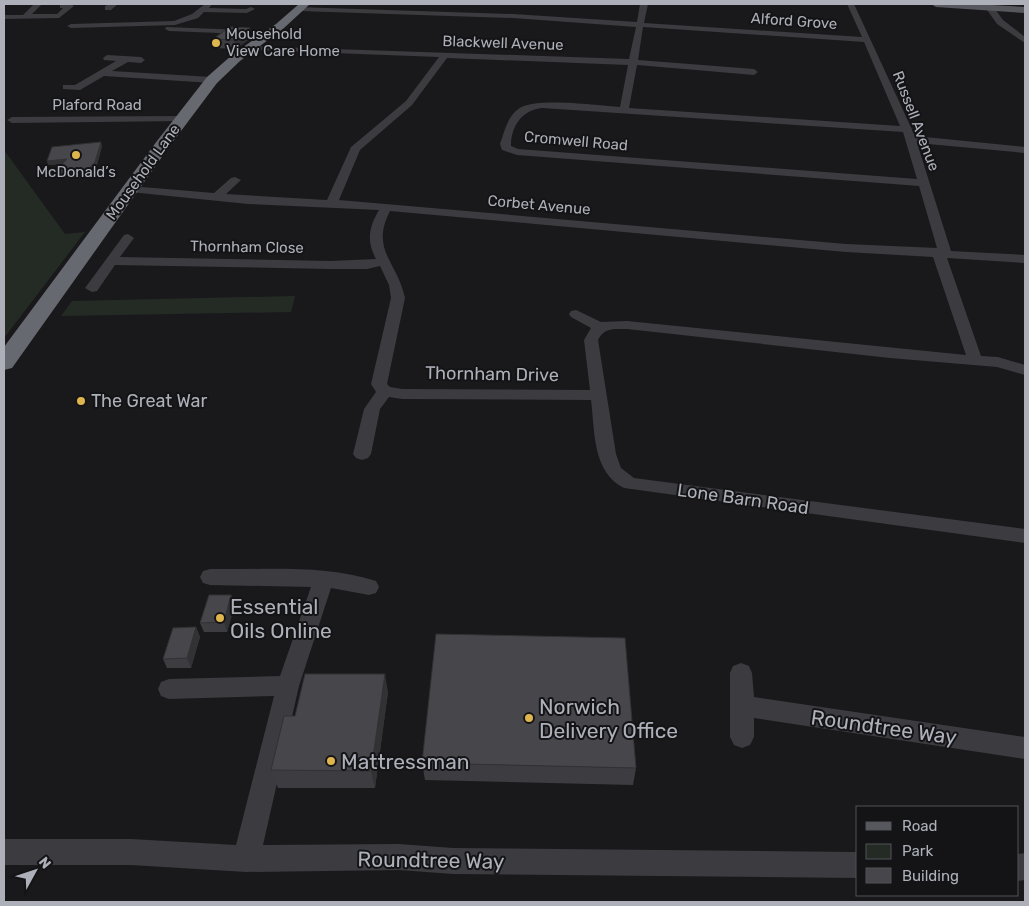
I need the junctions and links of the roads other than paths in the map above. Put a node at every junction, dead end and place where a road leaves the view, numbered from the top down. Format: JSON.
{"nodes":[{"id":1,"x":38,"y":4,"type":"edge"},
{"id":2,"x":209,"y":4,"type":"edge"},
{"id":3,"x":644,"y":4,"type":"edge"},
{"id":4,"x":851,"y":4,"type":"edge"},
{"id":5,"x":936,"y":4,"type":"edge"},
{"id":6,"x":68,"y":5,"type":"edge"},
{"id":7,"x":964,"y":5,"type":"edge"},
{"id":8,"x":302,"y":6,"type":"edge"},
{"id":9,"x":989,"y":7,"type":"junction"},
{"id":10,"x":202,"y":10,"type":"junction"},
{"id":11,"x":1025,"y":10,"type":"edge"},
{"id":12,"x":247,"y":12,"type":"dead end"},
{"id":13,"x":26,"y":16,"type":"junction"},
{"id":14,"x":4,"y":17,"type":"edge"},
{"id":15,"x":640,"y":24,"type":"junction"},
{"id":16,"x":71,"y":26,"type":"dead end"},
{"id":17,"x":164,"y":29,"type":"dead end"},
{"id":18,"x":271,"y":33,"type":"junction"},
{"id":19,"x":868,"y":40,"type":"junction"},
{"id":20,"x":1025,"y":41,"type":"edge"},
{"id":21,"x":251,"y":48,"type":"junction"},
{"id":22,"x":445,"y":55,"type":"junction"},
{"id":23,"x":107,"y":58,"type":"dead end"},
{"id":24,"x":126,"y":59,"type":"junction"},
{"id":25,"x":141,"y":60,"type":"dead end"},
{"id":26,"x":632,"y":62,"type":"junction"},
{"id":27,"x":754,"y":72,"type":"dead end"},
{"id":28,"x":102,"y":73,"type":"junction"},
{"id":29,"x":212,"y":80,"type":"junction"},
{"id":30,"x":66,"y":87,"type":"dead end"},
{"id":31,"x":77,"y":88,"type":"junction"},
{"id":32,"x":87,"y":88,"type":"dead end"},
{"id":33,"x":624,"y":110,"type":"junction"},
{"id":34,"x":12,"y":120,"type":"dead end"},
{"id":35,"x":182,"y":120,"type":"junction"},
{"id":36,"x":906,"y":128,"type":"junction"},
{"id":37,"x":911,"y":139,"type":"junction"},
{"id":38,"x":1025,"y":150,"type":"edge"},
{"id":39,"x":235,"y":180,"type":"dead end"},
{"id":40,"x":924,"y":183,"type":"junction"},
{"id":41,"x":130,"y":189,"type":"junction"},
{"id":42,"x":218,"y":197,"type":"junction"},
{"id":43,"x":332,"y":202,"type":"junction"},
{"id":44,"x":386,"y":207,"type":"junction"},
{"id":45,"x":128,"y":238,"type":"dead end"},
{"id":46,"x":941,"y":252,"type":"junction"},
{"id":47,"x":1025,"y":259,"type":"edge"},
{"id":48,"x":111,"y":261,"type":"junction"},
{"id":49,"x":383,"y":262,"type":"junction"},
{"id":50,"x":92,"y":288,"type":"dead end"},
{"id":51,"x":576,"y":314,"type":"dead end"},
{"id":52,"x":599,"y":327,"type":"junction"},
{"id":53,"x":975,"y":360,"type":"junction"},
{"id":54,"x":4,"y":363,"type":"edge"},
{"id":55,"x":1025,"y":370,"type":"edge"},
{"id":56,"x":384,"y":392,"type":"junction"},
{"id":57,"x":599,"y":396,"type":"junction"},
{"id":58,"x":362,"y":454,"type":"dead end"},
{"id":59,"x":1025,"y":536,"type":"edge"},
{"id":60,"x":210,"y":577,"type":"dead end"},
{"id":61,"x":324,"y":580,"type":"junction"},
{"id":62,"x":369,"y":587,"type":"dead end"},
{"id":63,"x":741,"y":674,"type":"dead end"},
{"id":64,"x":288,"y":686,"type":"junction"},
{"id":65,"x":169,"y":689,"type":"dead end"},
{"id":66,"x":743,"y":706,"type":"junction"},
{"id":67,"x":742,"y":737,"type":"dead end"},
{"id":68,"x":1025,"y":748,"type":"edge"},
{"id":69,"x":4,"y":852,"type":"edge"},
{"id":70,"x":246,"y":859,"type":"junction"},
{"id":71,"x":856,"y":865,"type":"edge"}],
"edges":[{"from":1,"to":13,"type":"street"},
{"from":2,"to":10,"type":"street"},
{"from":3,"to":15,"type":"street"},
{"from":4,"to":19,"type":"street","name":"Russell Avenue"},
{"from":5,"to":7,"type":"main road"},
{"from":6,"to":13,"type":"street"},
{"from":7,"to":9,"type":"main road"},
{"from":8,"to":15,"type":"street","name":"Alford Grove"},
{"from":8,"to":18,"type":"highway","name":"Mousehold Lane"},
{"from":9,"to":11,"type":"main road"},
{"from":9,"to":20,"type":"street"},
{"from":10,"to":12,"type":"street"},
{"from":10,"to":16,"type":"street"},
{"from":13,"to":14,"type":"street"},
{"from":15,"to":19,"type":"street","name":"Alford Grove"},
{"from":15,"to":26,"type":"street"},
{"from":17,"to":18,"type":"street"},
{"from":18,"to":21,"type":"highway","name":"Mousehold Lane"},
{"from":19,"to":36,"type":"street","name":"Russell Avenue"},
{"from":21,"to":22,"type":"street","name":"Blackwell Avenue"},
{"from":21,"to":29,"type":"highway","name":"Mousehold Lane"},
{"from":22,"to":26,"type":"street","name":"Blackwell Avenue"},
{"from":22,"to":43,"type":"street"},
{"from":23,"to":24,"type":"street"},
{"from":24,"to":25,"type":"street"},
{"from":24,"to":28,"type":"street"},
{"from":26,"to":27,"type":"street","name":"Blackwell Avenue"},
{"from":26,"to":33,"type":"street"},
{"from":28,"to":29,"type":"street"},
{"from":28,"to":31,"type":"street"},
{"from":29,"to":35,"type":"highway","name":"Mousehold Lane"},
{"from":30,"to":31,"type":"street"},
{"from":31,"to":32,"type":"street"},
{"from":33,"to":36,"type":"street","name":"Cromwell Road"},
{"from":33,"to":40,"type":"street","name":"Cromwell Road"},
{"from":34,"to":35,"type":"street","name":"Plaford Road"},
{"from":35,"to":41,"type":"highway","name":"Mousehold Lane"},
{"from":36,"to":37,"type":"street","name":"Russell Avenue"},
{"from":37,"to":38,"type":"street"},
{"from":37,"to":40,"type":"street","name":"Russell Avenue"},
{"from":39,"to":42,"type":"street"},
{"from":40,"to":46,"type":"street","name":"Russell Avenue"},
{"from":41,"to":42,"type":"street","name":"Corbet Avenue"},
{"from":41,"to":54,"type":"highway","name":"Mousehold Lane"},
{"from":42,"to":43,"type":"street","name":"Corbet Avenue"},
{"from":43,"to":44,"type":"street","name":"Corbet Avenue"},
{"from":44,"to":46,"type":"street","name":"Corbet Avenue"},
{"from":44,"to":49,"type":"street"},
{"from":45,"to":48,"type":"street"},
{"from":46,"to":47,"type":"street","name":"Corbet Avenue"},
{"from":46,"to":53,"type":"street"},
{"from":48,"to":49,"type":"street","name":"Thornham Close"},
{"from":48,"to":50,"type":"street"},
{"from":49,"to":56,"type":"street"},
{"from":51,"to":52,"type":"street"},
{"from":52,"to":53,"type":"street"},
{"from":52,"to":57,"type":"street","name":"Lone Barn Road"},
{"from":53,"to":55,"type":"street"},
{"from":56,"to":57,"type":"street","name":"Thornham Drive"},
{"from":56,"to":58,"type":"street"},
{"from":57,"to":59,"type":"street","name":"Lone Barn Road"},
{"from":60,"to":61,"type":"street"},
{"from":61,"to":62,"type":"street"},
{"from":61,"to":64,"type":"street"},
{"from":63,"to":66,"type":"street"},
{"from":64,"to":65,"type":"street"},
{"from":64,"to":70,"type":"street"},
{"from":66,"to":67,"type":"street"},
{"from":66,"to":68,"type":"street","name":"Roundtree Way"},
{"from":69,"to":70,"type":"street","name":"Roundtree Way"},
{"from":70,"to":71,"type":"street","name":"Roundtree Way"}]}
